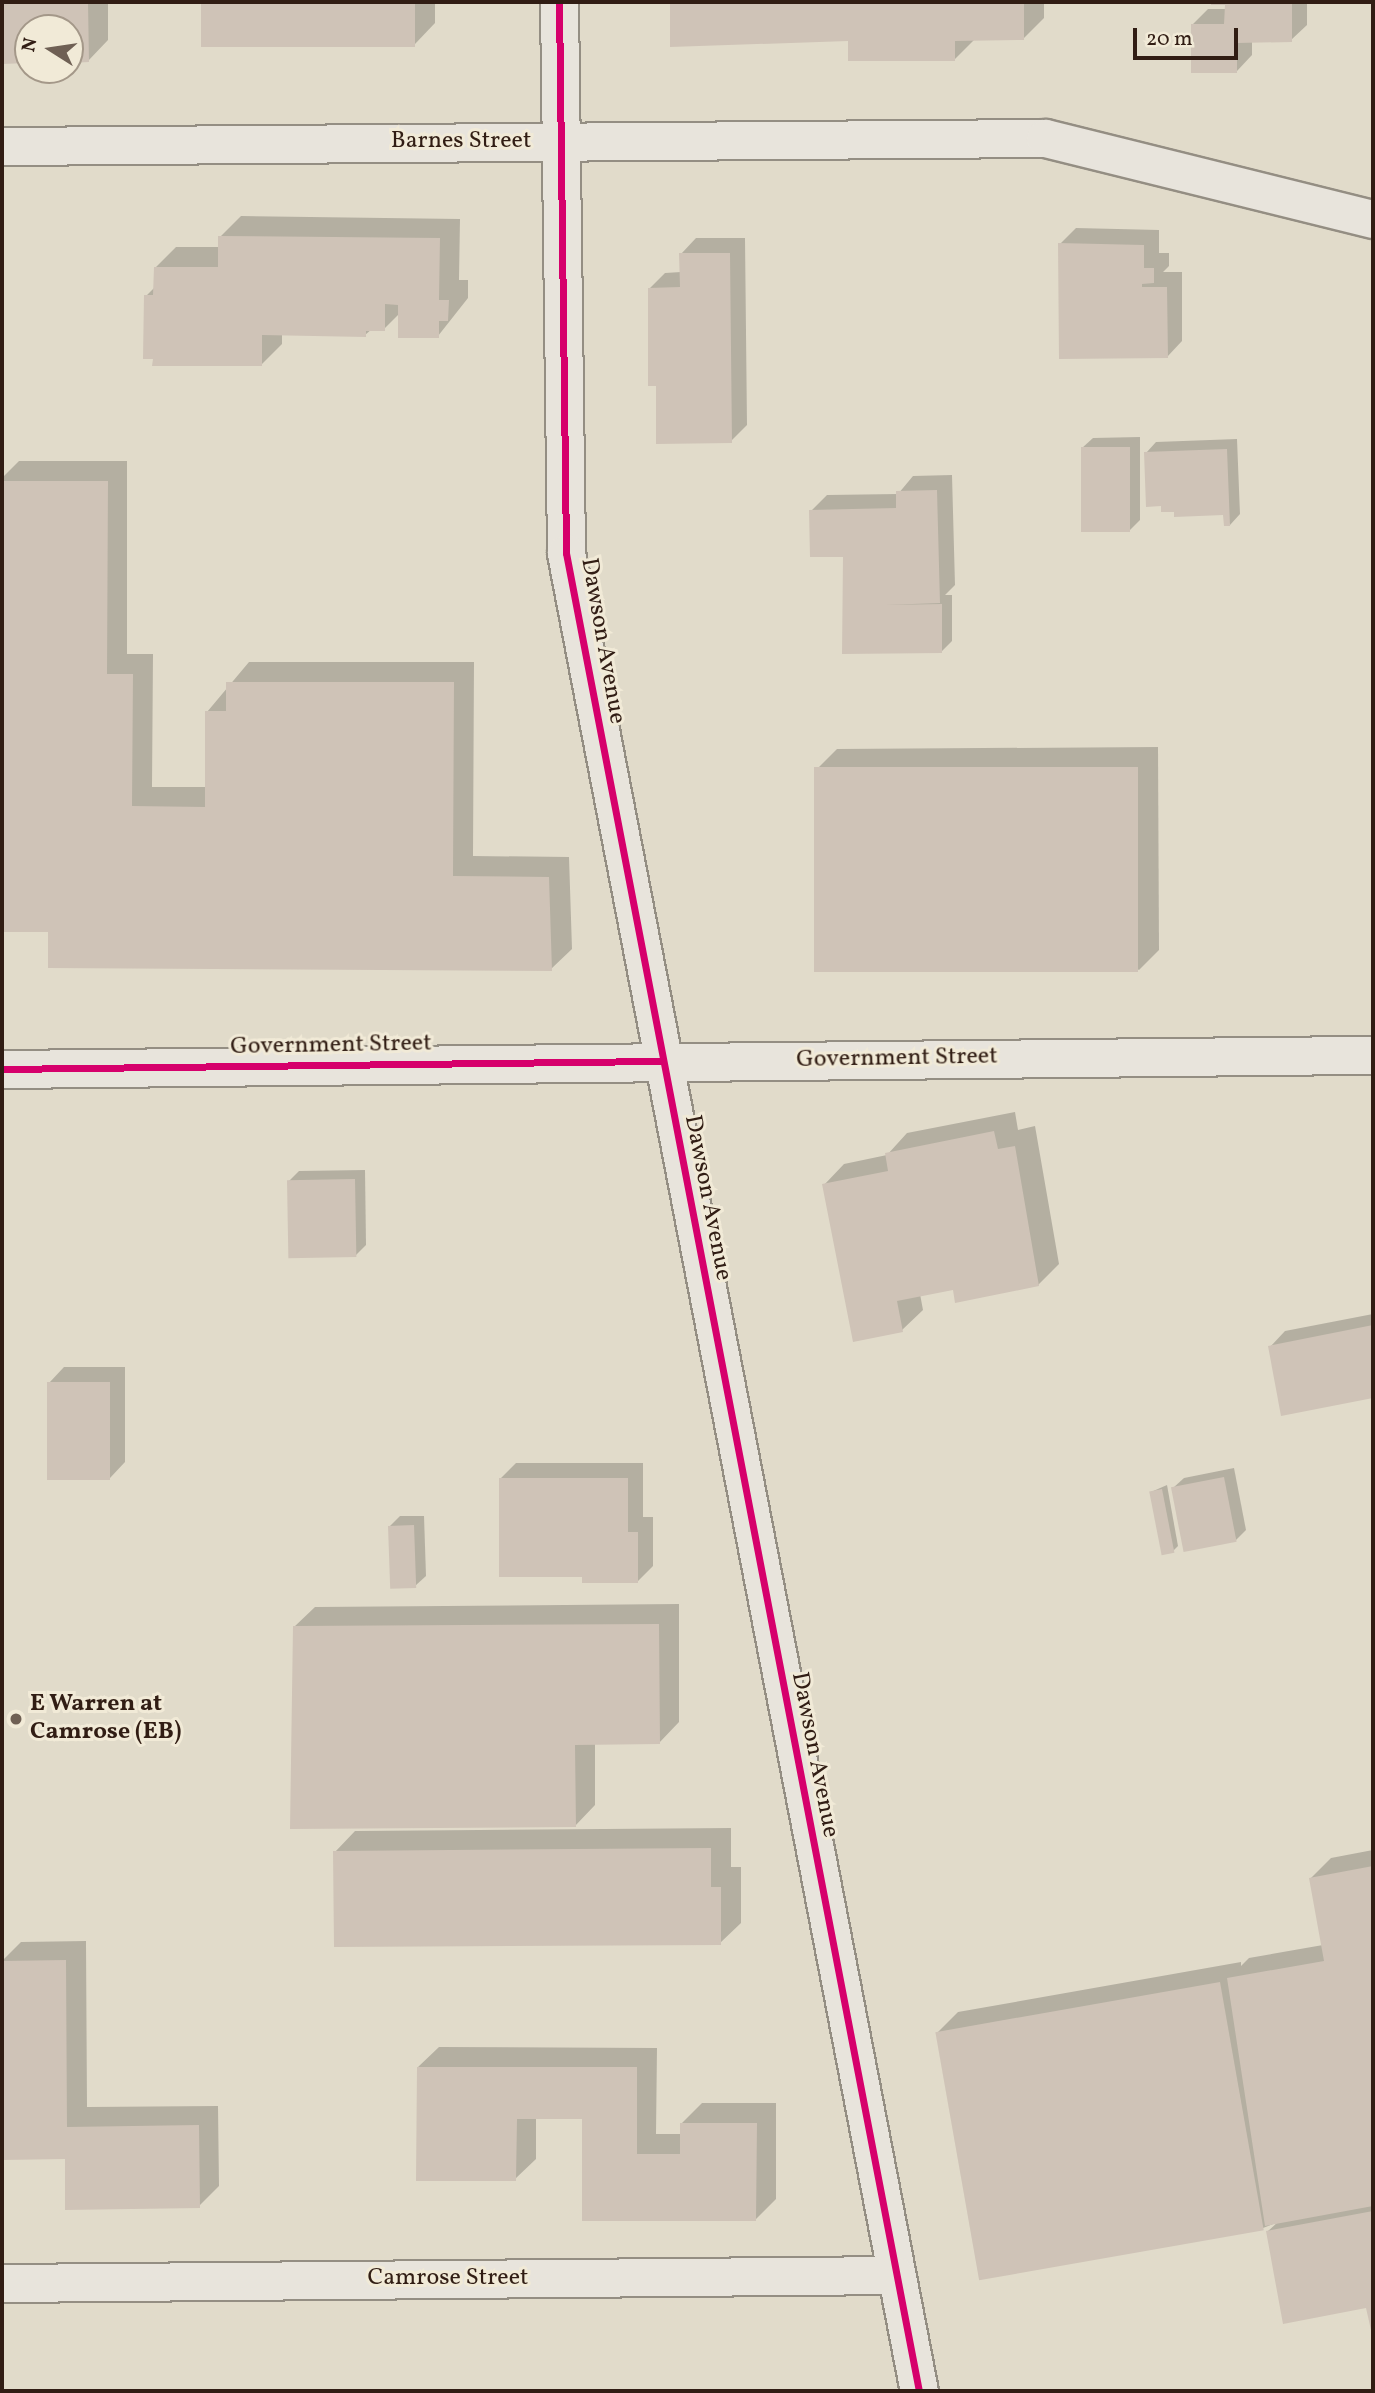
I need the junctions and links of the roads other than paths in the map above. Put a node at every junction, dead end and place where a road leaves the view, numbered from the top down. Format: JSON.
{"nodes":[{"id":1,"x":559,"y":2,"type":"edge"},
{"id":2,"x":561,"y":141,"type":"junction"},
{"id":3,"x":2,"y":146,"type":"edge"},
{"id":4,"x":1373,"y":219,"type":"edge"},
{"id":5,"x":1373,"y":1055,"type":"edge"},
{"id":6,"x":661,"y":1061,"type":"junction"},
{"id":7,"x":2,"y":1069,"type":"edge"},
{"id":8,"x":895,"y":2274,"type":"junction"},
{"id":9,"x":2,"y":2283,"type":"edge"},
{"id":10,"x":919,"y":2391,"type":"edge"}],
"edges":[{"from":1,"to":2,"type":"street","name":"Dawson Avenue"},
{"from":2,"to":3,"type":"street","name":"Barnes Street"},
{"from":2,"to":4,"type":"street","name":"Barnes Street"},
{"from":2,"to":6,"type":"street","name":"Dawson Avenue"},
{"from":5,"to":6,"type":"street","name":"Government Street"},
{"from":6,"to":7,"type":"street","name":"Government Street"},
{"from":6,"to":8,"type":"street","name":"Dawson Avenue"},
{"from":8,"to":9,"type":"street","name":"Camrose Street"},
{"from":8,"to":10,"type":"street","name":"Dawson Avenue"}]}
